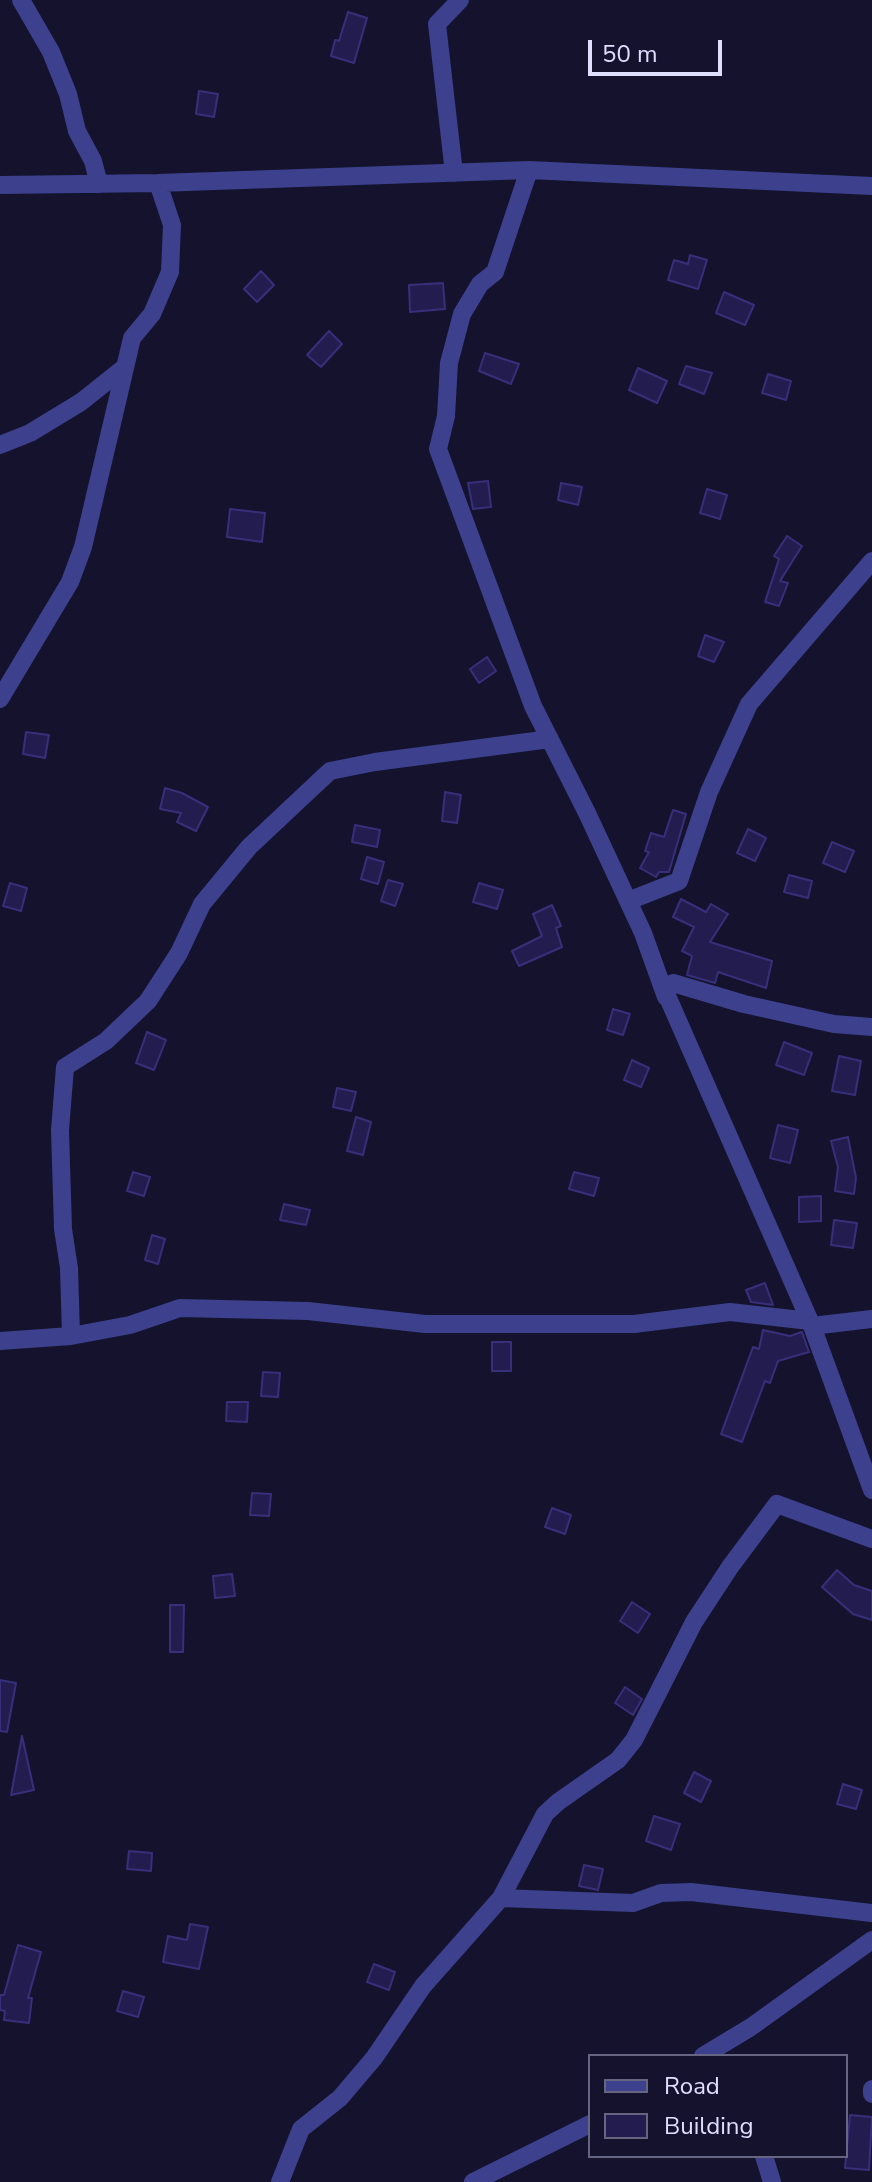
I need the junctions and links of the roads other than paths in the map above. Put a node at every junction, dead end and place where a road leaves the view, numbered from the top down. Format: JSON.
{"nodes":[{"id":1,"x":21,"y":0,"type":"edge"},
{"id":2,"x":460,"y":0,"type":"edge"},
{"id":3,"x":529,"y":170,"type":"junction"},
{"id":4,"x":454,"y":173,"type":"junction"},
{"id":5,"x":158,"y":183,"type":"junction"},
{"id":6,"x":99,"y":184,"type":"junction"},
{"id":7,"x":0,"y":185,"type":"edge"},
{"id":8,"x":872,"y":186,"type":"edge"},
{"id":9,"x":125,"y":367,"type":"junction"},
{"id":10,"x":0,"y":445,"type":"edge"},
{"id":11,"x":872,"y":561,"type":"edge"},
{"id":12,"x":0,"y":699,"type":"edge"},
{"id":13,"x":550,"y":739,"type":"junction"},
{"id":14,"x":628,"y":901,"type":"junction"},
{"id":15,"x":666,"y":997,"type":"junction"},
{"id":16,"x":872,"y":1027,"type":"edge"},
{"id":17,"x":872,"y":1319,"type":"edge"},
{"id":18,"x":811,"y":1324,"type":"junction"},
{"id":19,"x":71,"y":1336,"type":"junction"},
{"id":20,"x":0,"y":1341,"type":"edge"},
{"id":21,"x":872,"y":1490,"type":"edge"},
{"id":22,"x":872,"y":1539,"type":"edge"},
{"id":23,"x":501,"y":1898,"type":"junction"},
{"id":24,"x":872,"y":1913,"type":"edge"},
{"id":25,"x":872,"y":1940,"type":"edge"},
{"id":26,"x":706,"y":2054,"type":"edge"},
{"id":27,"x":588,"y":2125,"type":"edge"},
{"id":28,"x":765,"y":2158,"type":"edge"},
{"id":29,"x":280,"y":2182,"type":"edge"},
{"id":30,"x":473,"y":2182,"type":"edge"},
{"id":31,"x":772,"y":2182,"type":"edge"}],
"edges":[{"from":1,"to":6,"type":"street"},
{"from":2,"to":4,"type":"street"},
{"from":3,"to":4,"type":"street"},
{"from":3,"to":8,"type":"street"},
{"from":3,"to":13,"type":"street"},
{"from":4,"to":5,"type":"street"},
{"from":5,"to":6,"type":"street"},
{"from":5,"to":9,"type":"street"},
{"from":6,"to":7,"type":"street"},
{"from":9,"to":10,"type":"street"},
{"from":9,"to":12,"type":"street"},
{"from":11,"to":14,"type":"street"},
{"from":13,"to":14,"type":"street"},
{"from":13,"to":19,"type":"street"},
{"from":14,"to":15,"type":"street"},
{"from":15,"to":16,"type":"street"},
{"from":15,"to":18,"type":"street"},
{"from":17,"to":18,"type":"street"},
{"from":18,"to":19,"type":"street"},
{"from":18,"to":21,"type":"street"},
{"from":19,"to":20,"type":"street"},
{"from":22,"to":23,"type":"street"},
{"from":23,"to":24,"type":"street"},
{"from":23,"to":29,"type":"street"},
{"from":25,"to":26,"type":"street"},
{"from":27,"to":30,"type":"street"},
{"from":28,"to":31,"type":"street"}]}
